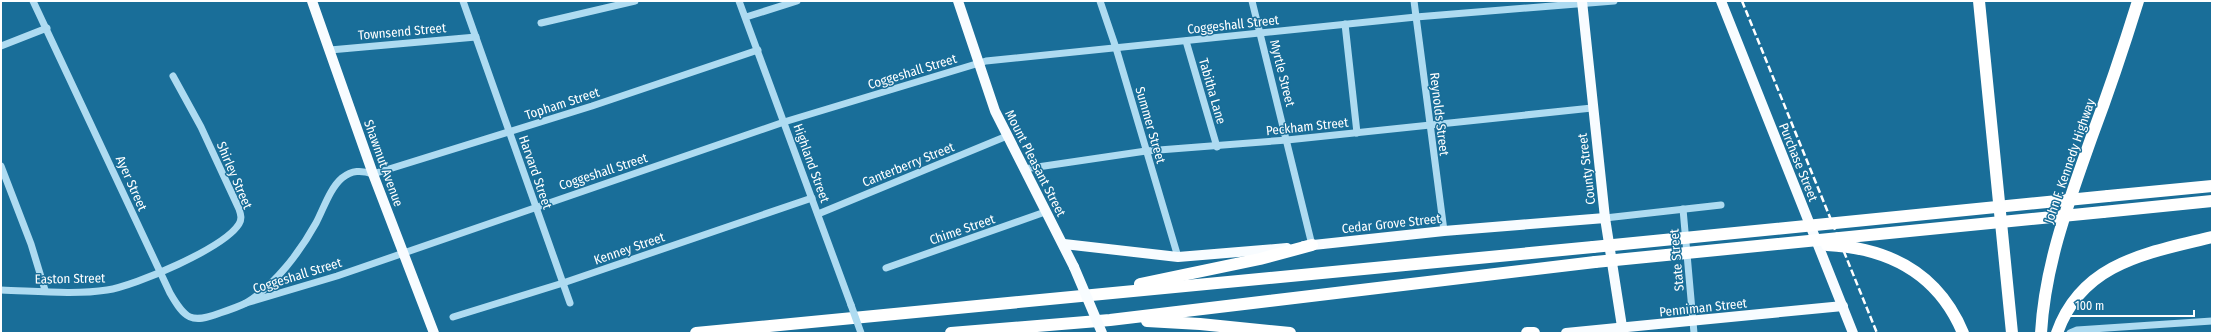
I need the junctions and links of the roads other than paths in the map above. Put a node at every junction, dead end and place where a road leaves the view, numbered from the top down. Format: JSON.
{"nodes":[{"id":1,"x":34,"y":1,"type":"edge"},
{"id":2,"x":312,"y":1,"type":"edge"},
{"id":3,"x":463,"y":1,"type":"edge"},
{"id":4,"x":635,"y":1,"type":"edge"},
{"id":5,"x":739,"y":1,"type":"edge"},
{"id":6,"x":797,"y":1,"type":"edge"},
{"id":7,"x":958,"y":1,"type":"edge"},
{"id":8,"x":1100,"y":1,"type":"edge"},
{"id":9,"x":1252,"y":1,"type":"edge"},
{"id":10,"x":1414,"y":1,"type":"edge"},
{"id":11,"x":1614,"y":1,"type":"edge"},
{"id":12,"x":1721,"y":1,"type":"edge"},
{"id":13,"x":1979,"y":1,"type":"edge"},
{"id":14,"x":2138,"y":1,"type":"edge"},
{"id":15,"x":1582,"y":2,"type":"edge"},
{"id":16,"x":746,"y":17,"type":"junction"},
{"id":17,"x":1416,"y":17,"type":"junction"},
{"id":18,"x":541,"y":23,"type":"dead end"},
{"id":19,"x":1344,"y":24,"type":"junction"},
{"id":20,"x":47,"y":28,"type":"junction"},
{"id":21,"x":1260,"y":33,"type":"junction"},
{"id":22,"x":476,"y":37,"type":"junction"},
{"id":23,"x":1186,"y":41,"type":"junction"},
{"id":24,"x":1,"y":46,"type":"edge"},
{"id":25,"x":1116,"y":48,"type":"junction"},
{"id":26,"x":330,"y":50,"type":"junction"},
{"id":27,"x":758,"y":50,"type":"junction"},
{"id":28,"x":978,"y":63,"type":"junction"},
{"id":29,"x":173,"y":76,"type":"dead end"},
{"id":30,"x":1592,"y":108,"type":"junction"},
{"id":31,"x":784,"y":122,"type":"junction"},
{"id":32,"x":1430,"y":126,"type":"junction"},
{"id":33,"x":510,"y":132,"type":"junction"},
{"id":34,"x":1357,"y":133,"type":"junction"},
{"id":35,"x":1007,"y":136,"type":"junction"},
{"id":36,"x":1287,"y":140,"type":"junction"},
{"id":37,"x":1216,"y":147,"type":"junction"},
{"id":38,"x":1146,"y":151,"type":"junction"},
{"id":39,"x":1,"y":166,"type":"edge"},
{"id":40,"x":1024,"y":169,"type":"junction"},
{"id":41,"x":373,"y":174,"type":"junction"},
{"id":42,"x":2212,"y":186,"type":"edge"},
{"id":43,"x":812,"y":198,"type":"junction"},
{"id":44,"x":2212,"y":201,"type":"edge"},
{"id":45,"x":1722,"y":205,"type":"dead end"},
{"id":46,"x":535,"y":206,"type":"junction"},
{"id":47,"x":1683,"y":209,"type":"junction"},
{"id":48,"x":1045,"y":212,"type":"junction"},
{"id":49,"x":818,"y":214,"type":"junction"},
{"id":50,"x":1605,"y":218,"type":"junction"},
{"id":51,"x":1444,"y":231,"type":"junction"},
{"id":52,"x":2212,"y":237,"type":"edge"},
{"id":53,"x":1064,"y":244,"type":"junction"},
{"id":54,"x":1312,"y":245,"type":"junction"},
{"id":55,"x":1767,"y":245,"type":"junction"},
{"id":56,"x":403,"y":252,"type":"junction"},
{"id":57,"x":1178,"y":257,"type":"junction"},
{"id":58,"x":886,"y":268,"type":"dead end"},
{"id":59,"x":2005,"y":268,"type":"junction"},
{"id":60,"x":160,"y":271,"type":"junction"},
{"id":61,"x":563,"y":283,"type":"junction"},
{"id":62,"x":1,"y":290,"type":"edge"},
{"id":63,"x":45,"y":290,"type":"junction"},
{"id":64,"x":1099,"y":293,"type":"junction"},
{"id":65,"x":246,"y":303,"type":"junction"},
{"id":66,"x":570,"y":303,"type":"dead end"},
{"id":67,"x":1843,"y":306,"type":"junction"},
{"id":68,"x":453,"y":317,"type":"dead end"},
{"id":69,"x":1110,"y":320,"type":"junction"},
{"id":70,"x":1693,"y":321,"type":"junction"},
{"id":71,"x":2212,"y":321,"type":"edge"},
{"id":72,"x":1622,"y":330,"type":"edge"},
{"id":73,"x":434,"y":333,"type":"edge"},
{"id":74,"x":696,"y":333,"type":"edge"},
{"id":75,"x":860,"y":333,"type":"edge"},
{"id":76,"x":951,"y":333,"type":"edge"},
{"id":77,"x":1102,"y":333,"type":"edge"},
{"id":78,"x":1290,"y":333,"type":"edge"},
{"id":79,"x":1527,"y":333,"type":"edge"},
{"id":80,"x":1534,"y":333,"type":"edge"},
{"id":81,"x":1566,"y":333,"type":"edge"},
{"id":82,"x":1694,"y":333,"type":"edge"},
{"id":83,"x":1853,"y":333,"type":"edge"},
{"id":84,"x":1963,"y":333,"type":"edge"},
{"id":85,"x":2005,"y":333,"type":"edge"},
{"id":86,"x":2012,"y":333,"type":"edge"},
{"id":87,"x":2041,"y":333,"type":"edge"},
{"id":88,"x":2056,"y":333,"type":"edge"},
{"id":89,"x":2070,"y":333,"type":"edge"}],
"edges":[{"from":1,"to":20,"type":"street","name":"Ayer Street"},
{"from":2,"to":26,"type":"main road","name":"Shawmut Avenue"},
{"from":3,"to":22,"type":"street","name":"Harvard Street"},
{"from":4,"to":18,"type":"street"},
{"from":5,"to":16,"type":"street","name":"Highland Street"},
{"from":6,"to":16,"type":"street"},
{"from":7,"to":28,"type":"main road","name":"Mount Pleasant Street"},
{"from":8,"to":25,"type":"street","name":"Summer Street"},
{"from":9,"to":21,"type":"street","name":"Myrtle Street"},
{"from":10,"to":17,"type":"street","name":"Reynolds Street"},
{"from":11,"to":15,"type":"street","name":"Coggeshall Street"},
{"from":12,"to":67,"type":"main road","name":"Purchase Street"},
{"from":13,"to":59,"type":"highway"},
{"from":14,"to":87,"type":"highway","name":"John F. Kennedy Highway"},
{"from":15,"to":17,"type":"street","name":"Coggeshall Street"},
{"from":15,"to":30,"type":"main road","name":"County Street"},
{"from":16,"to":27,"type":"street","name":"Highland Street"},
{"from":17,"to":19,"type":"street","name":"Coggeshall Street"},
{"from":17,"to":32,"type":"street","name":"Reynolds Street"},
{"from":19,"to":21,"type":"street","name":"Coggeshall Street"},
{"from":19,"to":34,"type":"street"},
{"from":20,"to":24,"type":"street"},
{"from":20,"to":60,"type":"street","name":"Ayer Street"},
{"from":21,"to":23,"type":"street","name":"Coggeshall Street"},
{"from":21,"to":36,"type":"street","name":"Myrtle Street"},
{"from":22,"to":26,"type":"street","name":"Townsend Street"},
{"from":22,"to":33,"type":"street","name":"Harvard Street"},
{"from":23,"to":25,"type":"street","name":"Coggeshall Street"},
{"from":23,"to":37,"type":"street","name":"Tabitha Lane"},
{"from":25,"to":28,"type":"street","name":"Coggeshall Street"},
{"from":25,"to":38,"type":"street","name":"Summer Street"},
{"from":26,"to":41,"type":"main road","name":"Shawmut Avenue"},
{"from":27,"to":31,"type":"street","name":"Highland Street"},
{"from":27,"to":33,"type":"street","name":"Topham Street"},
{"from":28,"to":31,"type":"street","name":"Coggeshall Street"},
{"from":28,"to":35,"type":"main road","name":"Mount Pleasant Street"},
{"from":29,"to":60,"type":"street","name":"Shirley Street"},
{"from":30,"to":32,"type":"street","name":"Peckham Street"},
{"from":30,"to":50,"type":"main road","name":"County Street"},
{"from":31,"to":43,"type":"street","name":"Highland Street"},
{"from":31,"to":46,"type":"street","name":"Coggeshall Street"},
{"from":32,"to":34,"type":"street","name":"Peckham Street"},
{"from":32,"to":51,"type":"street","name":"Reynolds Street"},
{"from":33,"to":41,"type":"street","name":"Topham Street"},
{"from":33,"to":46,"type":"street","name":"Harvard Street"},
{"from":34,"to":36,"type":"street","name":"Peckham Street"},
{"from":35,"to":40,"type":"main road","name":"Mount Pleasant Street"},
{"from":35,"to":49,"type":"street","name":"Canterberry Street"},
{"from":36,"to":37,"type":"street","name":"Peckham Street"},
{"from":36,"to":54,"type":"street","name":"Myrtle Street"},
{"from":37,"to":38,"type":"street","name":"Peckham Street"},
{"from":38,"to":40,"type":"street","name":"Peckham Street"},
{"from":38,"to":57,"type":"street","name":"Summer Street"},
{"from":39,"to":63,"type":"street"},
{"from":40,"to":48,"type":"main road","name":"Mount Pleasant Street"},
{"from":41,"to":56,"type":"main road","name":"Shawmut Avenue"},
{"from":41,"to":65,"type":"street"},
{"from":42,"to":64,"type":"highway","bridge":true},
{"from":43,"to":49,"type":"street","name":"Highland Street"},
{"from":43,"to":61,"type":"street","name":"Kenney Street"},
{"from":44,"to":55,"type":"highway","bridge":true},
{"from":45,"to":47,"type":"street","name":"Cedar Grove Street"},
{"from":46,"to":56,"type":"street","name":"Coggeshall Street"},
{"from":46,"to":61,"type":"street","name":"Harvard Street"},
{"from":47,"to":50,"type":"street","name":"Cedar Grove Street"},
{"from":47,"to":70,"type":"street","name":"State Street"},
{"from":48,"to":53,"type":"main road","name":"Mount Pleasant Street"},
{"from":48,"to":58,"type":"street","name":"Chime Street"},
{"from":49,"to":75,"type":"street","name":"Highland Street","bridge":true},
{"from":50,"to":51,"type":"main road","name":"Cedar Grove Street"},
{"from":50,"to":72,"type":"main road","name":"County Street"},
{"from":51,"to":54,"type":"main road","name":"Cedar Grove Street"},
{"from":52,"to":88,"type":"highway"},
{"from":53,"to":57,"type":"main road","name":"Cedar Grove Street"},
{"from":53,"to":77,"type":"main road","name":"Mount Pleasant Street","bridge":true},
{"from":54,"to":57,"type":"main road","name":"Cedar Grove Street"},
{"from":54,"to":64,"type":"highway"},
{"from":55,"to":69,"type":"highway","bridge":true},
{"from":55,"to":84,"type":"highway","bridge":true},
{"from":56,"to":65,"type":"street","name":"Coggeshall Street"},
{"from":56,"to":73,"type":"main road","name":"Shawmut Avenue"},
{"from":59,"to":85,"type":"highway"},
{"from":59,"to":86,"type":"highway"},
{"from":60,"to":63,"type":"street","name":"Easton Street"},
{"from":60,"to":65,"type":"street","name":"Ayer Street"},
{"from":61,"to":66,"type":"street","name":"Harvard Street"},
{"from":61,"to":68,"type":"street","name":"Kenney Street"},
{"from":62,"to":63,"type":"street","name":"Easton Street"},
{"from":64,"to":74,"type":"highway"},
{"from":67,"to":70,"type":"main road","name":"Penniman Street"},
{"from":67,"to":83,"type":"main road","name":"Purchase Street"},
{"from":69,"to":76,"type":"highway"},
{"from":69,"to":78,"type":"highway"},
{"from":70,"to":72,"type":"main road","name":"Penniman Street"},
{"from":70,"to":82,"type":"street","name":"State Street"},
{"from":71,"to":89,"type":"street"},
{"from":72,"to":81,"type":"main road","name":"Penniman Street"},
{"from":79,"to":80,"type":"highway"}]}
